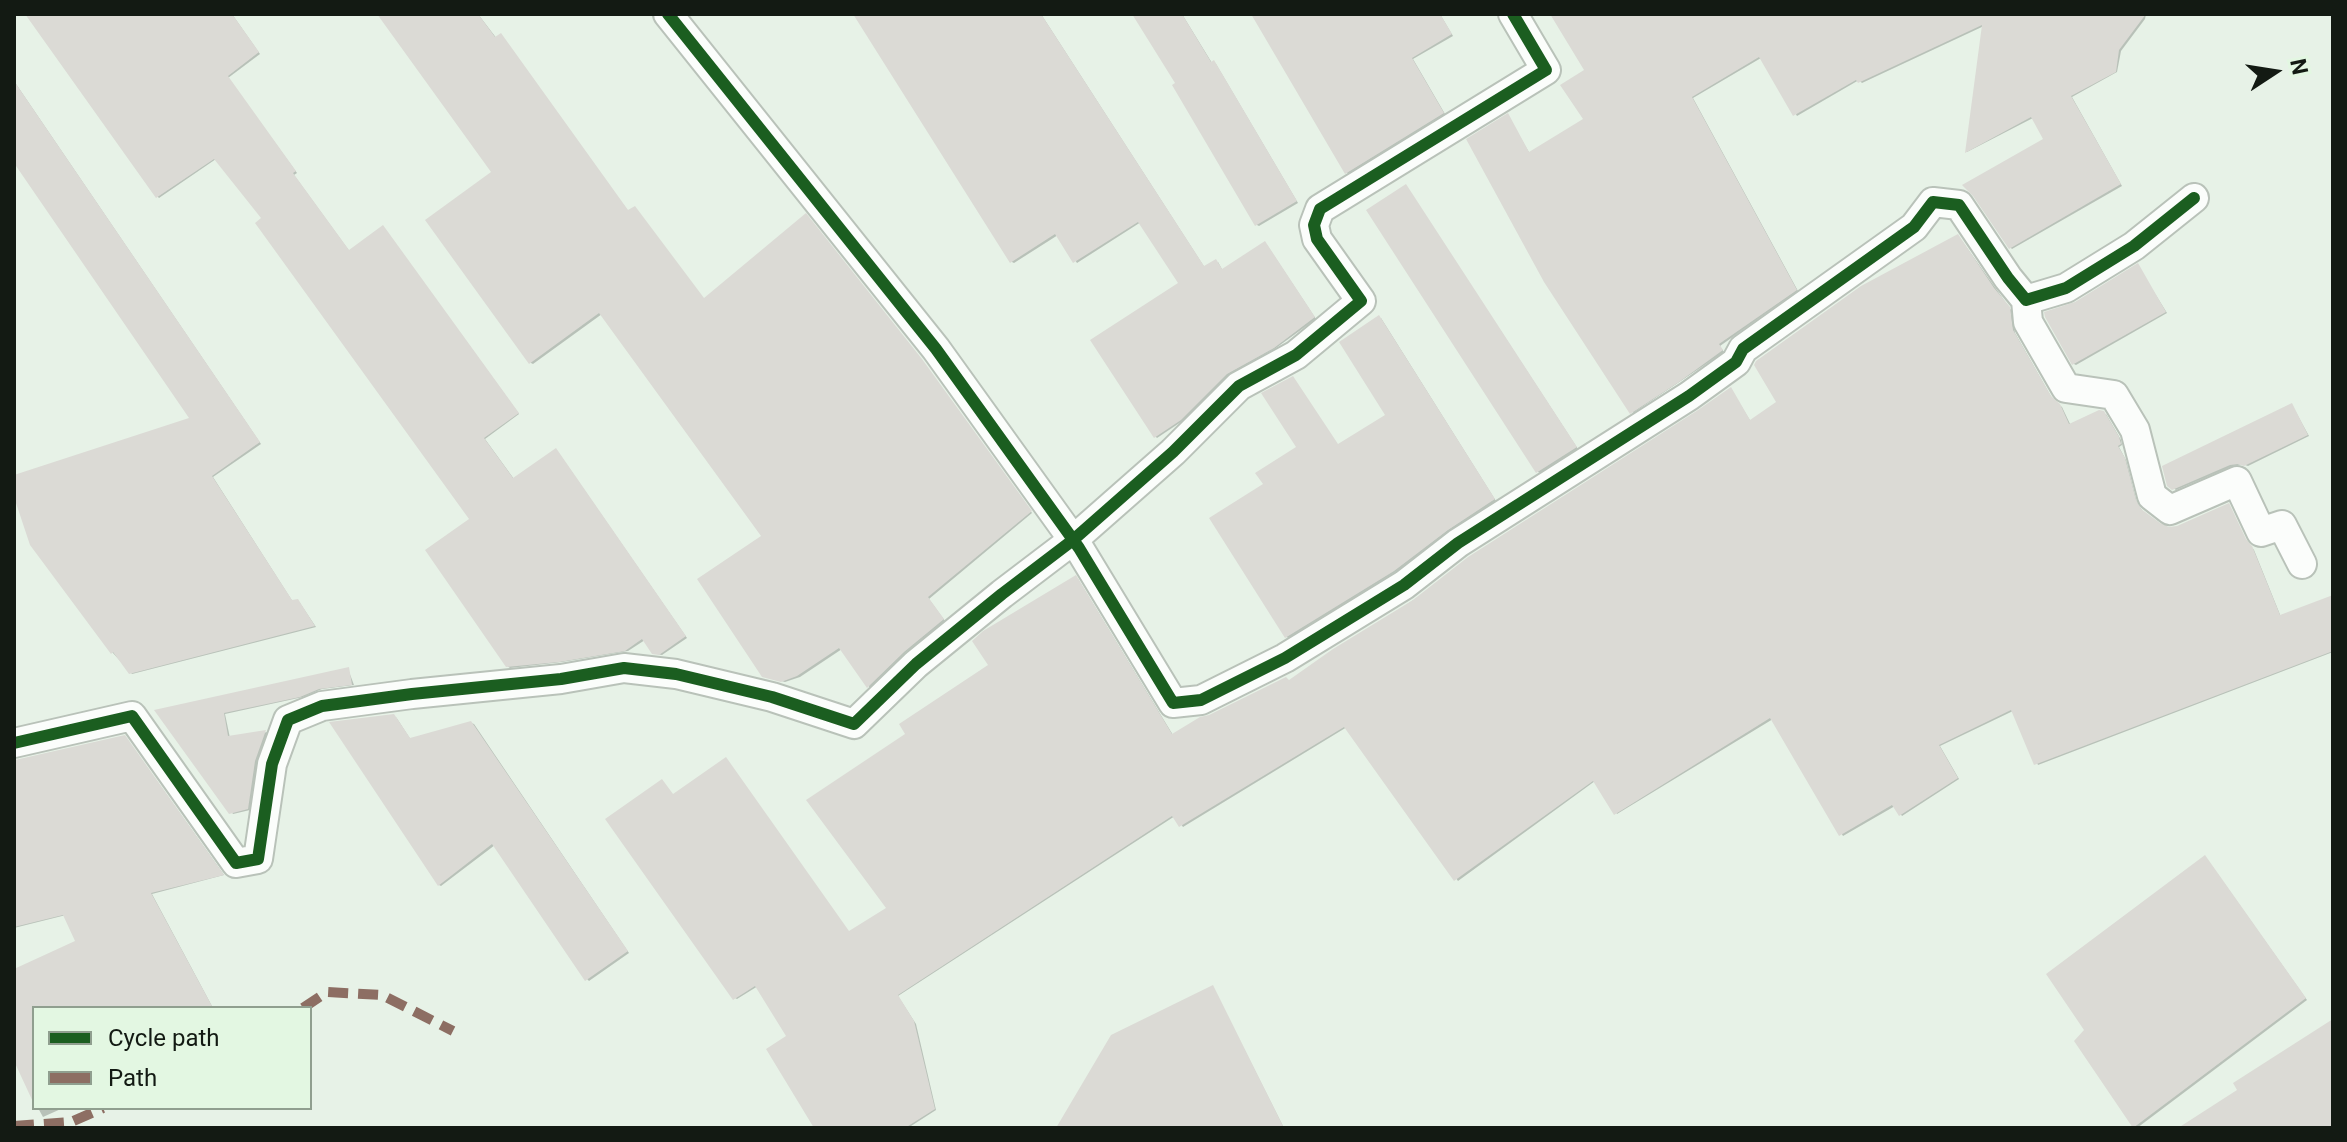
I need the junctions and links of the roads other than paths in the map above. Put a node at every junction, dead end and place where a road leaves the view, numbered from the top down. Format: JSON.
{"nodes":[{"id":1,"x":668,"y":14,"type":"edge"},
{"id":2,"x":1513,"y":14,"type":"edge"},
{"id":3,"x":2194,"y":198,"type":"dead end"},
{"id":4,"x":2026,"y":300,"type":"junction"},
{"id":5,"x":1073,"y":540,"type":"junction"},
{"id":6,"x":2302,"y":564,"type":"dead end"},
{"id":7,"x":14,"y":743,"type":"edge"}],
"edges":[{"from":1,"to":5,"type":"street"},
{"from":2,"to":5,"type":"street"},
{"from":3,"to":4,"type":"street"},
{"from":4,"to":5,"type":"street"},
{"from":4,"to":6,"type":"street"},
{"from":5,"to":7,"type":"street"}]}
